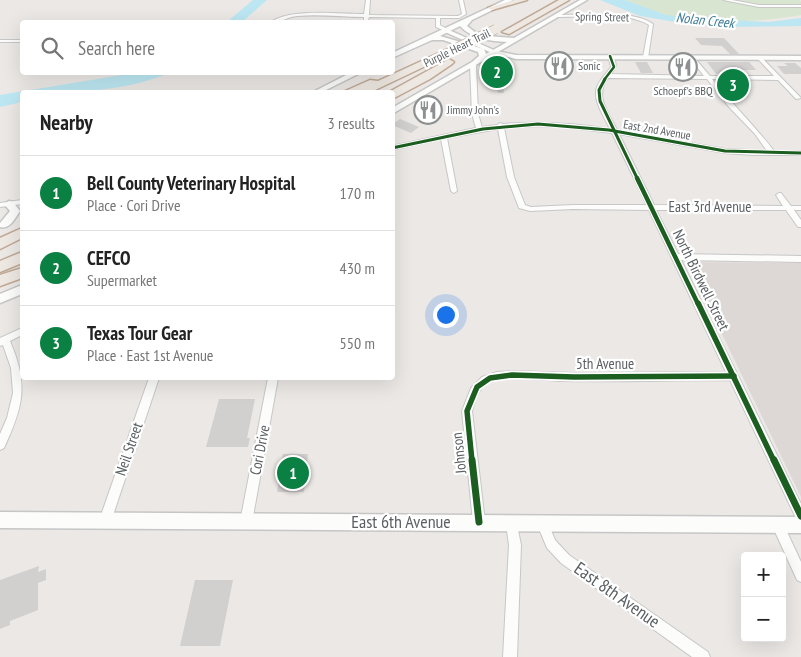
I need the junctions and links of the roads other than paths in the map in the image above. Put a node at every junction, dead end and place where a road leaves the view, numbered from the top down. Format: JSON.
{"nodes":[{"id":1,"x":368,"y":0,"type":"edge"},
{"id":2,"x":461,"y":0,"type":"edge"},
{"id":3,"x":510,"y":0,"type":"edge"},
{"id":4,"x":523,"y":0,"type":"edge"},
{"id":5,"x":548,"y":0,"type":"edge"},
{"id":6,"x":565,"y":0,"type":"edge"},
{"id":7,"x":574,"y":0,"type":"edge"},
{"id":8,"x":584,"y":0,"type":"edge"},
{"id":9,"x":725,"y":0,"type":"edge"},
{"id":10,"x":801,"y":1,"type":"edge"},
{"id":11,"x":788,"y":6,"type":"junction"},
{"id":12,"x":801,"y":6,"type":"edge"},
{"id":13,"x":492,"y":8,"type":"junction"},
{"id":14,"x":367,"y":16,"type":"junction"},
{"id":15,"x":558,"y":16,"type":"junction"},
{"id":16,"x":472,"y":18,"type":"junction"},
{"id":17,"x":438,"y":19,"type":"junction"},
{"id":18,"x":277,"y":20,"type":"edge"},
{"id":19,"x":366,"y":20,"type":"edge"},
{"id":20,"x":542,"y":25,"type":"junction"},
{"id":21,"x":450,"y":29,"type":"junction"},
{"id":22,"x":430,"y":38,"type":"junction"},
{"id":23,"x":0,"y":40,"type":"edge"},
{"id":24,"x":515,"y":40,"type":"junction"},
{"id":25,"x":20,"y":41,"type":"edge"},
{"id":26,"x":502,"y":48,"type":"junction"},
{"id":27,"x":494,"y":52,"type":"junction"},
{"id":28,"x":395,"y":55,"type":"edge"},
{"id":29,"x":534,"y":56,"type":"junction"},
{"id":30,"x":610,"y":56,"type":"junction"},
{"id":31,"x":646,"y":57,"type":"junction"},
{"id":32,"x":692,"y":57,"type":"junction"},
{"id":33,"x":760,"y":58,"type":"junction"},
{"id":34,"x":801,"y":58,"type":"edge"},
{"id":35,"x":432,"y":60,"type":"junction"},
{"id":36,"x":449,"y":62,"type":"junction"},
{"id":37,"x":473,"y":65,"type":"junction"},
{"id":38,"x":395,"y":74,"type":"edge"},
{"id":39,"x":353,"y":75,"type":"edge"},
{"id":40,"x":393,"y":75,"type":"edge"},
{"id":41,"x":607,"y":76,"type":"junction"},
{"id":42,"x":708,"y":78,"type":"junction"},
{"id":43,"x":779,"y":78,"type":"junction"},
{"id":44,"x":321,"y":90,"type":"edge"},
{"id":45,"x":353,"y":90,"type":"edge"},
{"id":46,"x":368,"y":90,"type":"edge"},
{"id":47,"x":390,"y":90,"type":"edge"},
{"id":48,"x":395,"y":94,"type":"edge"},
{"id":49,"x":798,"y":98,"type":"dead end"},
{"id":50,"x":395,"y":110,"type":"edge"},
{"id":51,"x":500,"y":125,"type":"junction"},
{"id":52,"x":479,"y":129,"type":"junction"},
{"id":53,"x":615,"y":132,"type":"junction"},
{"id":54,"x":444,"y":137,"type":"junction"},
{"id":55,"x":395,"y":147,"type":"edge"},
{"id":56,"x":772,"y":153,"type":"junction"},
{"id":57,"x":801,"y":153,"type":"edge"},
{"id":58,"x":454,"y":191,"type":"dead end"},
{"id":59,"x":779,"y":195,"type":"dead end"},
{"id":60,"x":20,"y":202,"type":"edge"},
{"id":61,"x":4,"y":204,"type":"edge"},
{"id":62,"x":652,"y":207,"type":"junction"},
{"id":63,"x":789,"y":208,"type":"junction"},
{"id":64,"x":801,"y":208,"type":"edge"},
{"id":65,"x":20,"y":219,"type":"edge"},
{"id":66,"x":801,"y":225,"type":"edge"},
{"id":67,"x":2,"y":226,"type":"edge"},
{"id":68,"x":20,"y":234,"type":"edge"},
{"id":69,"x":0,"y":244,"type":"edge"},
{"id":70,"x":20,"y":245,"type":"edge"},
{"id":71,"x":0,"y":254,"type":"edge"},
{"id":72,"x":676,"y":257,"type":"junction"},
{"id":73,"x":20,"y":258,"type":"edge"},
{"id":74,"x":801,"y":258,"type":"edge"},
{"id":75,"x":0,"y":267,"type":"edge"},
{"id":76,"x":20,"y":274,"type":"edge"},
{"id":77,"x":0,"y":282,"type":"edge"},
{"id":78,"x":20,"y":289,"type":"edge"},
{"id":79,"x":0,"y":299,"type":"edge"},
{"id":80,"x":20,"y":332,"type":"edge"},
{"id":81,"x":3,"y":341,"type":"edge"},
{"id":82,"x":734,"y":376,"type":"junction"},
{"id":83,"x":153,"y":380,"type":"edge"},
{"id":84,"x":273,"y":380,"type":"edge"},
{"id":85,"x":478,"y":384,"type":"joint"},
{"id":86,"x":0,"y":446,"type":"edge"},
{"id":87,"x":801,"y":516,"type":"edge"},
{"id":88,"x":0,"y":520,"type":"edge"},
{"id":89,"x":105,"y":521,"type":"junction"},
{"id":90,"x":246,"y":522,"type":"junction"},
{"id":91,"x":479,"y":522,"type":"junction"},
{"id":92,"x":512,"y":524,"type":"junction"},
{"id":93,"x":542,"y":524,"type":"junction"},
{"id":94,"x":778,"y":525,"type":"junction"},
{"id":95,"x":801,"y":525,"type":"edge"},
{"id":96,"x":801,"y":576,"type":"edge"},
{"id":97,"x":510,"y":657,"type":"edge"},
{"id":98,"x":703,"y":657,"type":"edge"}],
"edges":[{"from":1,"to":14,"type":"street"},
{"from":2,"to":17,"type":"street"},
{"from":3,"to":13,"type":"main road"},
{"from":4,"to":13,"type":"highway"},
{"from":5,"to":35,"type":"highway","name":"Purple Heart Trail","bridge":true},
{"from":6,"to":36,"type":"highway","name":"Purple Heart Trail"},
{"from":7,"to":20,"type":"highway"},
{"from":8,"to":15,"type":"main road"},
{"from":9,"to":11,"type":"street"},
{"from":10,"to":11,"type":"street"},
{"from":11,"to":12,"type":"street"},
{"from":13,"to":16,"type":"main road"},
{"from":14,"to":17,"type":"street"},
{"from":14,"to":18,"type":"street"},
{"from":14,"to":19,"type":"street"},
{"from":15,"to":20,"type":"main road"},
{"from":15,"to":31,"type":"street","name":"Spring Street"},
{"from":16,"to":21,"type":"main road"},
{"from":16,"to":24,"type":"main road"},
{"from":17,"to":21,"type":"street"},
{"from":20,"to":24,"type":"main road"},
{"from":21,"to":22,"type":"main road"},
{"from":21,"to":26,"type":"street"},
{"from":21,"to":27,"type":"street"},
{"from":22,"to":28,"type":"main road"},
{"from":22,"to":37,"type":"main road"},
{"from":23,"to":25,"type":"street"},
{"from":24,"to":26,"type":"main road"},
{"from":26,"to":27,"type":"main road"},
{"from":26,"to":29,"type":"street"},
{"from":27,"to":29,"type":"street"},
{"from":27,"to":37,"type":"main road"},
{"from":29,"to":30,"type":"street"},
{"from":30,"to":31,"type":"street"},
{"from":30,"to":41,"type":"street","name":"North Birdwell Street"},
{"from":31,"to":32,"type":"street"},
{"from":32,"to":33,"type":"street"},
{"from":32,"to":42,"type":"street"},
{"from":33,"to":34,"type":"street"},
{"from":33,"to":43,"type":"street"},
{"from":35,"to":38,"type":"highway"},
{"from":35,"to":46,"type":"highway","name":"Purple Heart Trail"},
{"from":36,"to":47,"type":"highway","name":"Purple Heart Trail"},
{"from":36,"to":48,"type":"highway"},
{"from":37,"to":50,"type":"main road"},
{"from":37,"to":52,"type":"street"},
{"from":39,"to":44,"type":"main road"},
{"from":40,"to":45,"type":"highway"},
{"from":41,"to":42,"type":"street"},
{"from":41,"to":53,"type":"street","name":"North Birdwell Street"},
{"from":42,"to":43,"type":"street"},
{"from":42,"to":56,"type":"street"},
{"from":43,"to":49,"type":"street"},
{"from":51,"to":52,"type":"street","name":"East 2nd Avenue"},
{"from":51,"to":53,"type":"street","name":"East 2nd Avenue"},
{"from":51,"to":62,"type":"street","name":"East 3rd Avenue"},
{"from":52,"to":54,"type":"street","name":"East 2nd Avenue"},
{"from":53,"to":56,"type":"street","name":"East 2nd Avenue"},
{"from":53,"to":62,"type":"street","name":"North Birdwell Street"},
{"from":54,"to":55,"type":"street","name":"East 2nd Avenue"},
{"from":54,"to":58,"type":"street"},
{"from":56,"to":57,"type":"street","name":"East 2nd Avenue"},
{"from":59,"to":63,"type":"street"},
{"from":60,"to":61,"type":"street"},
{"from":61,"to":67,"type":"main road"},
{"from":62,"to":63,"type":"street","name":"East 3rd Avenue"},
{"from":62,"to":72,"type":"street","name":"North Birdwell Street"},
{"from":63,"to":64,"type":"street","name":"East 3rd Avenue"},
{"from":63,"to":66,"type":"street"},
{"from":65,"to":67,"type":"main road"},
{"from":68,"to":69,"type":"highway"},
{"from":70,"to":71,"type":"highway"},
{"from":72,"to":74,"type":"street"},
{"from":72,"to":82,"type":"street","name":"North Birdwell Street"},
{"from":73,"to":75,"type":"highway"},
{"from":76,"to":77,"type":"highway"},
{"from":78,"to":79,"type":"main road"},
{"from":80,"to":81,"type":"street"},
{"from":81,"to":86,"type":"street"},
{"from":82,"to":85,"type":"street","name":"5th Avenue"},
{"from":82,"to":87,"type":"street","name":"North Birdwell Street"},
{"from":83,"to":89,"type":"street","name":"Neil Street"},
{"from":84,"to":90,"type":"street","name":"Cori Drive"},
{"from":85,"to":91,"type":"street","name":"Johnson"},
{"from":88,"to":89,"type":"main road","name":"East 6th Avenue"},
{"from":89,"to":90,"type":"main road","name":"East 6th Avenue"},
{"from":90,"to":91,"type":"main road","name":"East 6th Avenue"},
{"from":91,"to":92,"type":"main road","name":"East 6th Avenue"},
{"from":92,"to":93,"type":"main road","name":"East 6th Avenue"},
{"from":92,"to":97,"type":"street"},
{"from":93,"to":94,"type":"main road","name":"East 6th Avenue"},
{"from":93,"to":98,"type":"street","name":"East 8th Avenue"},
{"from":94,"to":95,"type":"main road","name":"East 6th Avenue"},
{"from":94,"to":96,"type":"street"}]}
